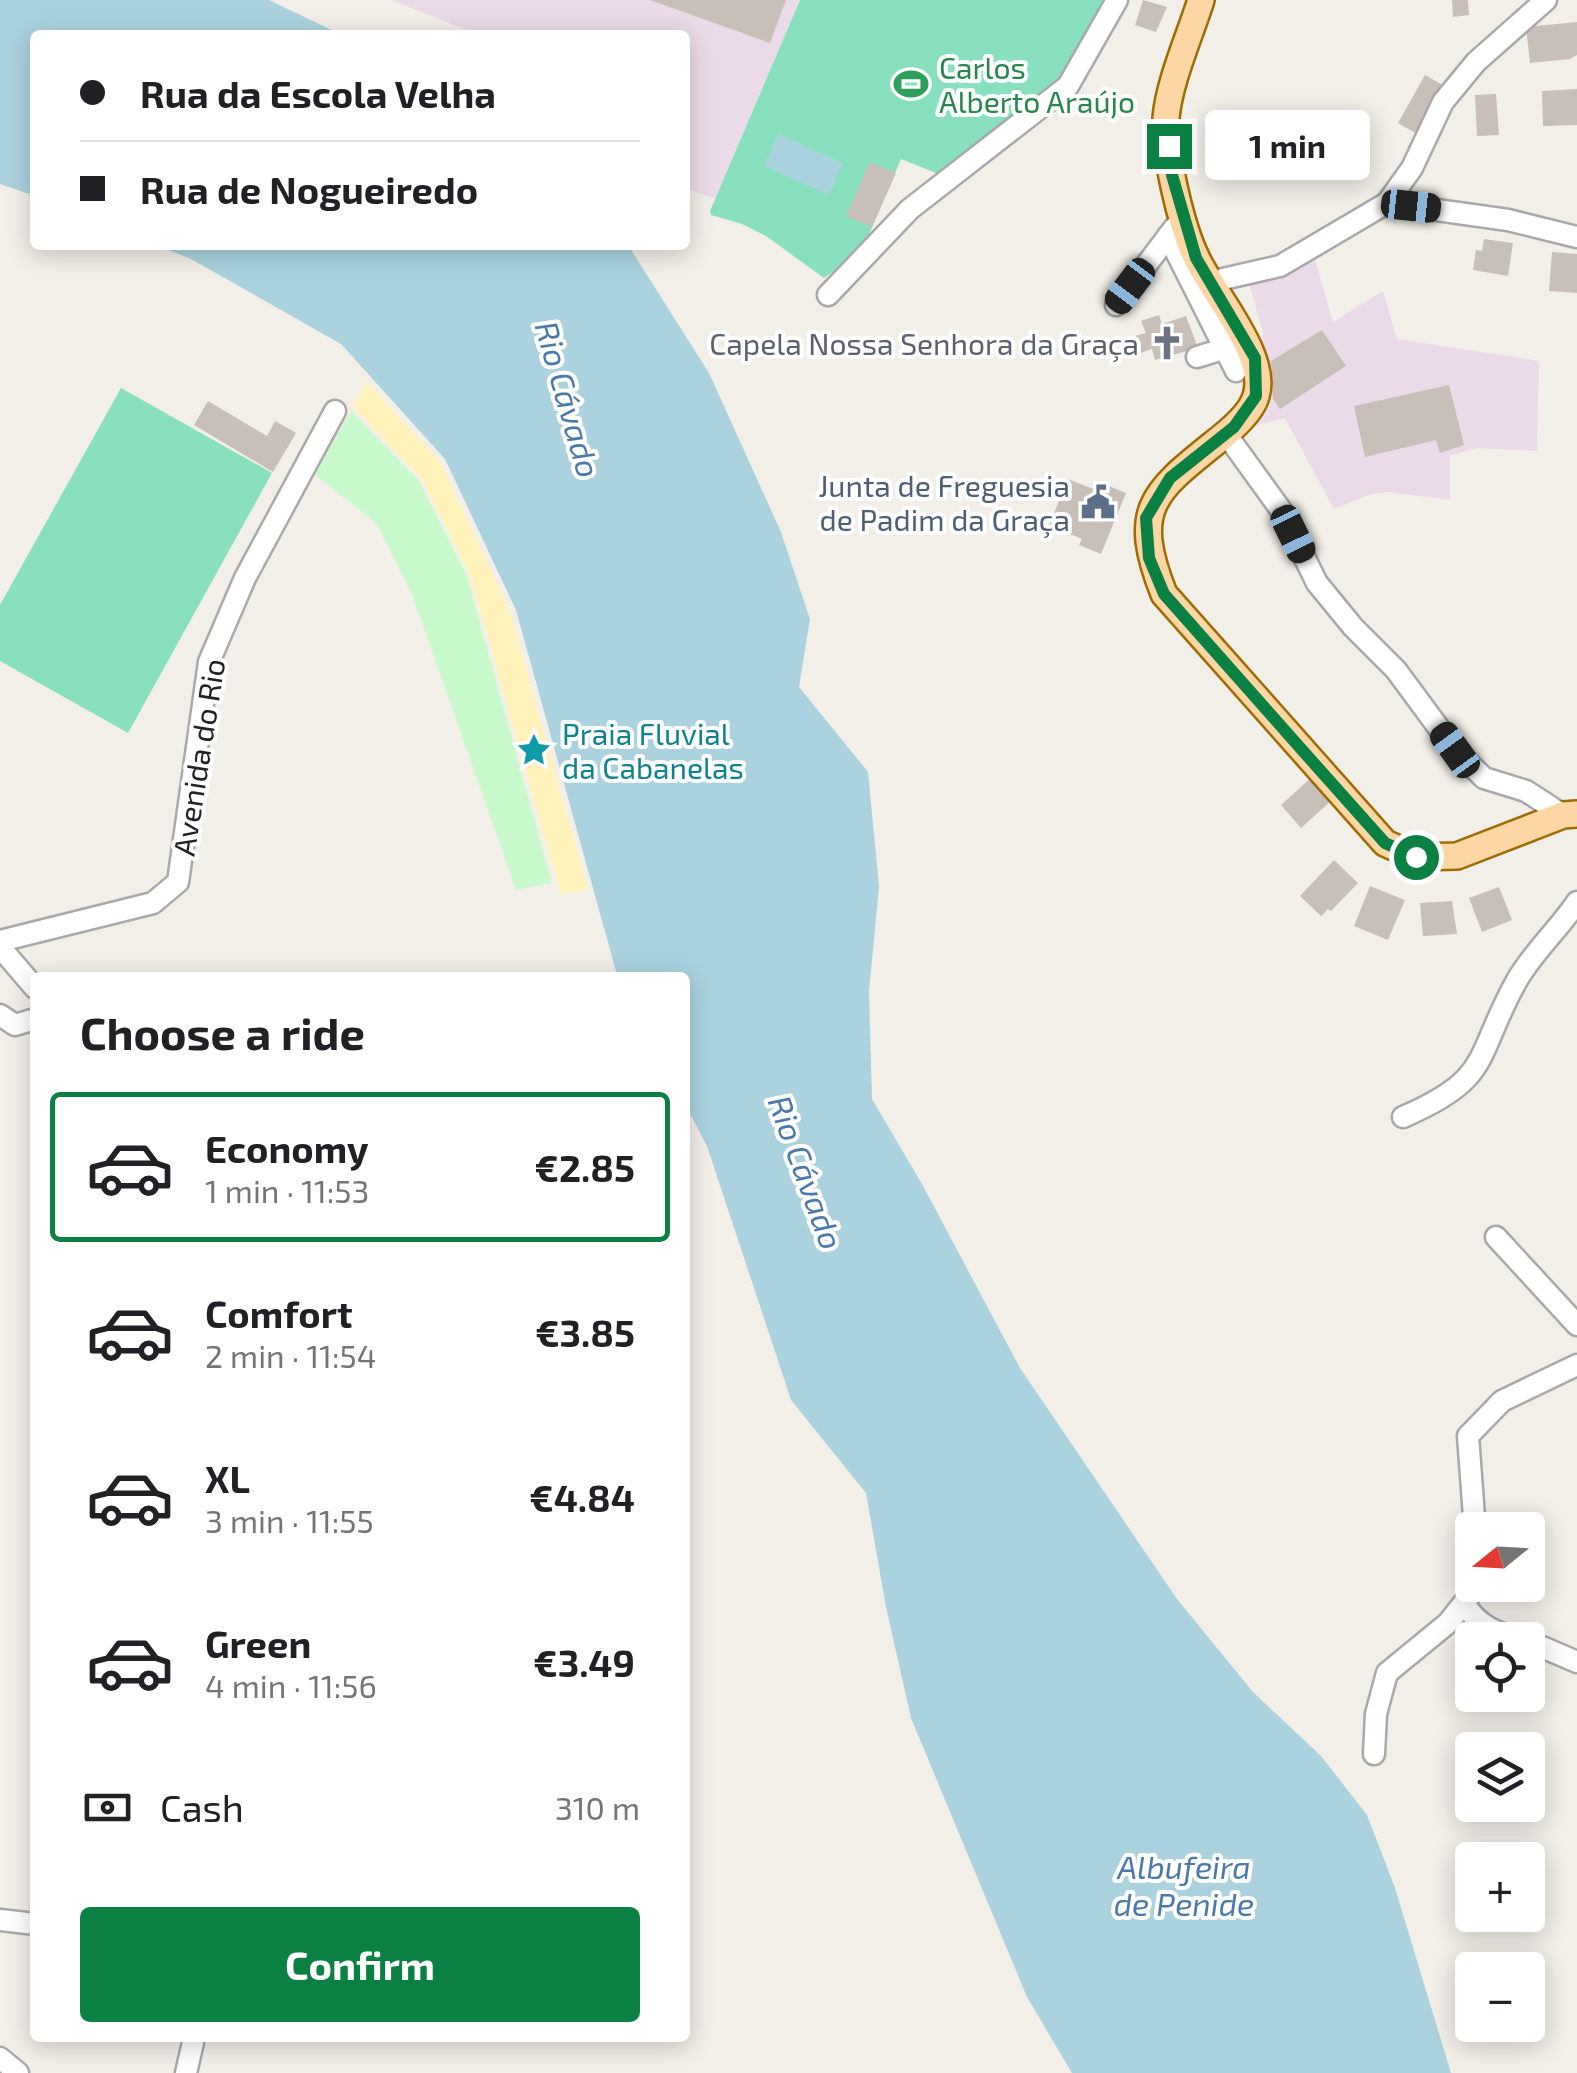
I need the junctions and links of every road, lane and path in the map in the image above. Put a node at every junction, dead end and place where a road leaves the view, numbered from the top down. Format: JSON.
{"nodes":[{"id":1,"x":1117,"y":0,"type":"edge"},
{"id":2,"x":1201,"y":0,"type":"edge"},
{"id":3,"x":1546,"y":0,"type":"edge"},
{"id":4,"x":1386,"y":204,"type":"junction"},
{"id":5,"x":1176,"y":227,"type":"junction"},
{"id":6,"x":1577,"y":237,"type":"edge"},
{"id":7,"x":1210,"y":282,"type":"junction"},
{"id":8,"x":828,"y":295,"type":"dead end"},
{"id":9,"x":1116,"y":305,"type":"dead end"},
{"id":10,"x":1226,"y":348,"type":"junction"},
{"id":11,"x":1197,"y":356,"type":"dead end"},
{"id":12,"x":1236,"y":371,"type":"dead end"},
{"id":13,"x":335,"y":410,"type":"dead end"},
{"id":14,"x":1226,"y":434,"type":"junction"},
{"id":15,"x":1570,"y":814,"type":"edge"},
{"id":16,"x":1577,"y":902,"type":"edge"},
{"id":17,"x":0,"y":944,"type":"edge"},
{"id":18,"x":30,"y":982,"type":"edge"},
{"id":19,"x":0,"y":1015,"type":"edge"},
{"id":20,"x":30,"y":1021,"type":"edge"},
{"id":21,"x":1403,"y":1117,"type":"dead end"},
{"id":22,"x":1496,"y":1238,"type":"dead end"},
{"id":23,"x":1577,"y":1325,"type":"edge"},
{"id":24,"x":1577,"y":1365,"type":"edge"},
{"id":25,"x":1473,"y":1512,"type":"edge"},
{"id":26,"x":1464,"y":1604,"type":"joint"},
{"id":27,"x":1478,"y":1622,"type":"edge"},
{"id":28,"x":1545,"y":1649,"type":"edge"},
{"id":29,"x":1577,"y":1662,"type":"edge"},
{"id":30,"x":1374,"y":1754,"type":"dead end"},
{"id":31,"x":0,"y":1920,"type":"edge"},
{"id":32,"x":30,"y":1923,"type":"edge"},
{"id":33,"x":193,"y":2042,"type":"edge"},
{"id":34,"x":0,"y":2058,"type":"edge"},
{"id":35,"x":18,"y":2073,"type":"edge"},
{"id":36,"x":186,"y":2073,"type":"edge"}],
"edges":[{"from":1,"to":8,"type":"street"},
{"from":2,"to":5,"type":"main road"},
{"from":3,"to":4,"type":"street"},
{"from":4,"to":6,"type":"street"},
{"from":4,"to":7,"type":"street"},
{"from":5,"to":7,"type":"main road"},
{"from":5,"to":9,"type":"street"},
{"from":5,"to":10,"type":"street"},
{"from":7,"to":14,"type":"main road"},
{"from":10,"to":11,"type":"street"},
{"from":10,"to":12,"type":"street"},
{"from":13,"to":17,"type":"street","name":"Avenida do Rio"},
{"from":14,"to":15,"type":"street"},
{"from":14,"to":15,"type":"main road"},
{"from":16,"to":21,"type":"street"},
{"from":17,"to":18,"type":"street"},
{"from":19,"to":20,"type":"street"},
{"from":22,"to":23,"type":"street"},
{"from":24,"to":25,"type":"street"},
{"from":26,"to":27,"type":"street"},
{"from":26,"to":30,"type":"street"},
{"from":28,"to":29,"type":"street"},
{"from":31,"to":32,"type":"street"},
{"from":33,"to":36,"type":"street"},
{"from":34,"to":35,"type":"street"}]}
